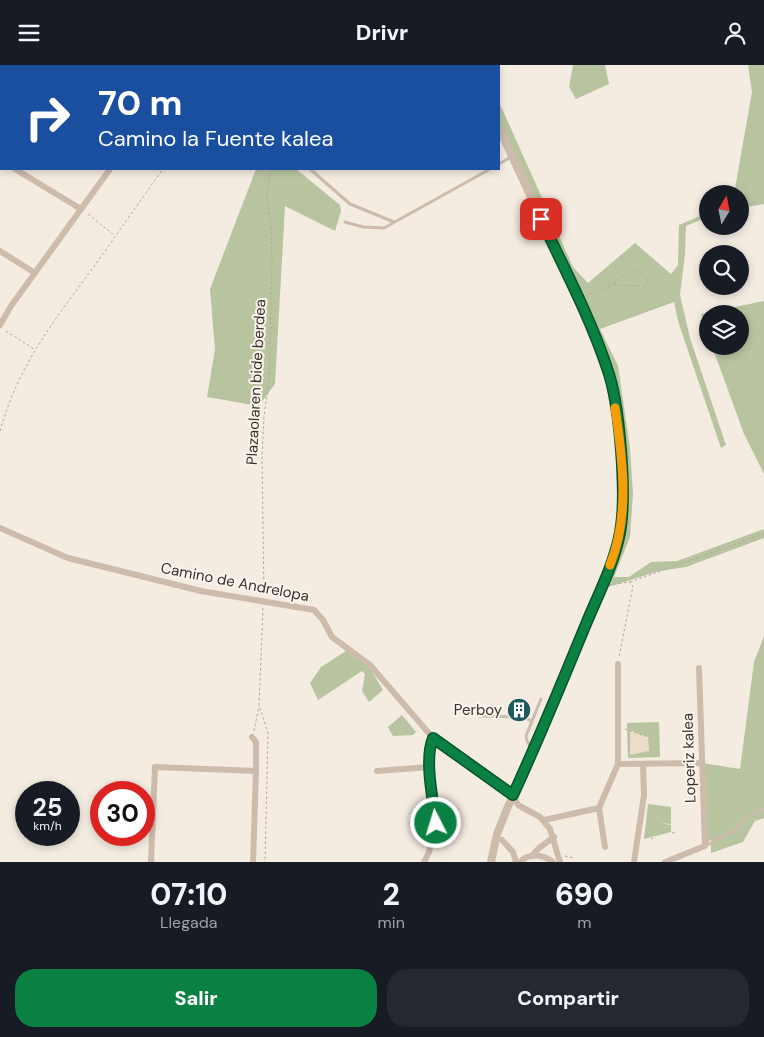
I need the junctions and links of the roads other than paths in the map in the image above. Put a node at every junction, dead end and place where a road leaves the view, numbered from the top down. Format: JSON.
{"nodes":[{"id":1,"x":500,"y":130,"type":"edge"},
{"id":2,"x":512,"y":157,"type":"junction"},
{"id":3,"x":500,"y":163,"type":"edge"},
{"id":4,"x":17,"y":170,"type":"edge"},
{"id":5,"x":109,"y":170,"type":"edge"},
{"id":6,"x":311,"y":170,"type":"edge"},
{"id":7,"x":486,"y":170,"type":"edge"},
{"id":8,"x":81,"y":209,"type":"junction"},
{"id":9,"x":345,"y":222,"type":"dead end"},
{"id":10,"x":394,"y":222,"type":"junction"},
{"id":11,"x":0,"y":251,"type":"edge"},
{"id":12,"x":35,"y":273,"type":"junction"},
{"id":13,"x":0,"y":326,"type":"edge"},
{"id":14,"x":0,"y":529,"type":"edge"},
{"id":15,"x":618,"y":664,"type":"road end"},
{"id":16,"x":699,"y":668,"type":"dead end"},
{"id":17,"x":542,"y":699,"type":"dead end"},
{"id":18,"x":479,"y":717,"type":"dead end"},
{"id":19,"x":532,"y":721,"type":"junction"},
{"id":20,"x":252,"y":737,"type":"road end"},
{"id":21,"x":433,"y":738,"type":"junction"},
{"id":22,"x":533,"y":751,"type":"junction"},
{"id":23,"x":702,"y":763,"type":"junction"},
{"id":24,"x":618,"y":764,"type":"junction"},
{"id":25,"x":643,"y":764,"type":"junction"},
{"id":26,"x":430,"y":767,"type":"junction"},
{"id":27,"x":256,"y":771,"type":"junction"},
{"id":28,"x":377,"y":771,"type":"dead end"},
{"id":29,"x":513,"y":795,"type":"junction"},
{"id":30,"x":599,"y":808,"type":"junction"},
{"id":31,"x":764,"y":809,"type":"edge"},
{"id":32,"x":544,"y":820,"type":"junction"},
{"id":33,"x":554,"y":837,"type":"junction"},
{"id":34,"x":502,"y":840,"type":"dead end"},
{"id":35,"x":705,"y":846,"type":"junction"},
{"id":36,"x":605,"y":847,"type":"dead end"},
{"id":37,"x":532,"y":856,"type":"junction"},
{"id":38,"x":560,"y":858,"type":"edge"},
{"id":39,"x":151,"y":862,"type":"edge"},
{"id":40,"x":253,"y":862,"type":"edge"},
{"id":41,"x":424,"y":862,"type":"edge"},
{"id":42,"x":491,"y":862,"type":"edge"},
{"id":43,"x":516,"y":862,"type":"edge"},
{"id":44,"x":520,"y":862,"type":"edge"},
{"id":45,"x":552,"y":862,"type":"edge"},
{"id":46,"x":634,"y":862,"type":"edge"},
{"id":47,"x":665,"y":862,"type":"edge"}],
"edges":[{"from":1,"to":2,"type":"street"},
{"from":2,"to":3,"type":"lane"},
{"from":2,"to":22,"type":"street"},
{"from":4,"to":8,"type":"street"},
{"from":5,"to":8,"type":"street"},
{"from":6,"to":10,"type":"lane"},
{"from":7,"to":10,"type":"lane"},
{"from":8,"to":12,"type":"street"},
{"from":9,"to":10,"type":"lane"},
{"from":11,"to":12,"type":"street"},
{"from":12,"to":13,"type":"street"},
{"from":14,"to":21,"type":"street","name":"Camino de Andrelopa"},
{"from":15,"to":24,"type":"street"},
{"from":16,"to":23,"type":"street","name":"Loperiz kalea"},
{"from":17,"to":19,"type":"lane"},
{"from":18,"to":19,"type":"lane"},
{"from":19,"to":22,"type":"lane"},
{"from":20,"to":27,"type":"street"},
{"from":21,"to":26,"type":"street"},
{"from":21,"to":29,"type":"street","name":"Camino de Andrelopa"},
{"from":22,"to":29,"type":"street"},
{"from":23,"to":25,"type":"street"},
{"from":23,"to":35,"type":"street","name":"Loperiz kalea"},
{"from":24,"to":25,"type":"street"},
{"from":24,"to":30,"type":"street"},
{"from":25,"to":46,"type":"street"},
{"from":26,"to":28,"type":"street"},
{"from":26,"to":41,"type":"street"},
{"from":27,"to":39,"type":"street"},
{"from":27,"to":40,"type":"street"},
{"from":29,"to":32,"type":"street","name":"Camino de Andrelopa"},
{"from":29,"to":42,"type":"street"},
{"from":30,"to":32,"type":"street"},
{"from":30,"to":36,"type":"street"},
{"from":31,"to":35,"type":"lane"},
{"from":32,"to":33,"type":"street"},
{"from":33,"to":37,"type":"street"},
{"from":33,"to":38,"type":"street"},
{"from":34,"to":43,"type":"street"},
{"from":35,"to":47,"type":"street"},
{"from":37,"to":44,"type":"street"},
{"from":37,"to":45,"type":"street"}]}
